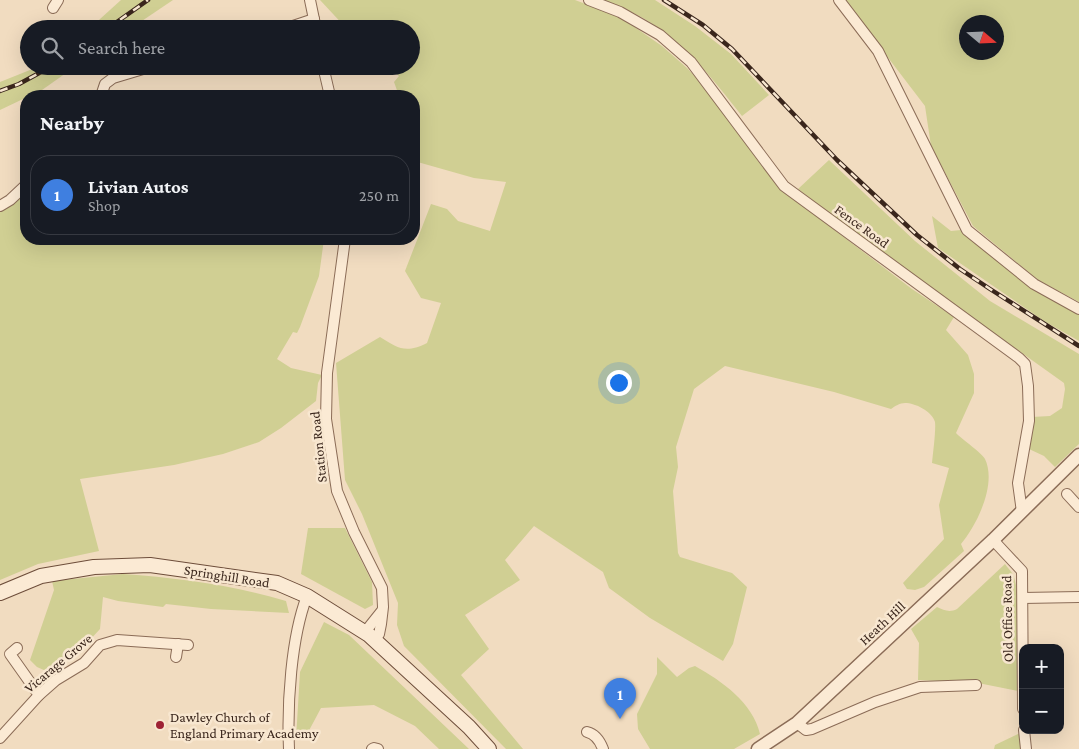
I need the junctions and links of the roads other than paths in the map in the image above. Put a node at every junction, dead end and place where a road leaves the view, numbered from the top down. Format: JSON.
{"nodes":[{"id":1,"x":310,"y":0,"type":"edge"},
{"id":2,"x":589,"y":0,"type":"edge"},
{"id":3,"x":839,"y":0,"type":"edge"},
{"id":4,"x":314,"y":20,"type":"edge"},
{"id":5,"x":123,"y":75,"type":"edge"},
{"id":6,"x":325,"y":75,"type":"edge"},
{"id":7,"x":102,"y":90,"type":"edge"},
{"id":8,"x":329,"y":90,"type":"edge"},
{"id":9,"x":20,"y":191,"type":"edge"},
{"id":10,"x":0,"y":206,"type":"edge"},
{"id":11,"x":344,"y":245,"type":"edge"},
{"id":12,"x":1079,"y":309,"type":"edge"},
{"id":13,"x":1079,"y":455,"type":"edge"},
{"id":14,"x":1067,"y":494,"type":"dead end"},
{"id":15,"x":1079,"y":507,"type":"edge"},
{"id":16,"x":1022,"y":512,"type":"junction"},
{"id":17,"x":993,"y":540,"type":"junction"},
{"id":18,"x":0,"y":593,"type":"edge"},
{"id":19,"x":307,"y":596,"type":"junction"},
{"id":20,"x":1079,"y":597,"type":"edge"},
{"id":21,"x":1023,"y":598,"type":"junction"},
{"id":22,"x":370,"y":636,"type":"junction"},
{"id":23,"x":17,"y":648,"type":"dead end"},
{"id":24,"x":176,"y":657,"type":"dead end"},
{"id":25,"x":976,"y":685,"type":"dead end"},
{"id":26,"x":1021,"y":689,"type":"edge"},
{"id":27,"x":39,"y":695,"type":"junction"},
{"id":28,"x":797,"y":723,"type":"junction"},
{"id":29,"x":587,"y":732,"type":"dead end"},
{"id":30,"x":1024,"y":734,"type":"edge"},
{"id":31,"x":0,"y":738,"type":"edge"},
{"id":32,"x":289,"y":749,"type":"edge"},
{"id":33,"x":372,"y":749,"type":"edge"},
{"id":34,"x":378,"y":749,"type":"edge"},
{"id":35,"x":489,"y":749,"type":"edge"},
{"id":36,"x":603,"y":749,"type":"edge"},
{"id":37,"x":758,"y":749,"type":"edge"},
{"id":38,"x":1026,"y":749,"type":"edge"}],
"edges":[{"from":1,"to":4,"type":"street"},
{"from":2,"to":16,"type":"street","name":"Fence Road"},
{"from":3,"to":12,"type":"street"},
{"from":5,"to":7,"type":"street"},
{"from":6,"to":8,"type":"street"},
{"from":9,"to":10,"type":"street"},
{"from":11,"to":22,"type":"street","name":"Station Road"},
{"from":13,"to":16,"type":"street","name":"Heath Hill"},
{"from":14,"to":15,"type":"street"},
{"from":16,"to":17,"type":"street","name":"Heath Hill"},
{"from":17,"to":21,"type":"street","name":"Old Office Road"},
{"from":17,"to":28,"type":"street","name":"Heath Hill"},
{"from":18,"to":19,"type":"main road","name":"Springhill Road"},
{"from":19,"to":22,"type":"main road","name":"Springhill Road"},
{"from":19,"to":32,"type":"street"},
{"from":20,"to":21,"type":"street"},
{"from":21,"to":26,"type":"street","name":"Old Office Road"},
{"from":22,"to":35,"type":"main road","name":"Springhill Road"},
{"from":23,"to":27,"type":"street"},
{"from":24,"to":27,"type":"street","name":"Vicarage Grove"},
{"from":25,"to":28,"type":"street"},
{"from":27,"to":31,"type":"street","name":"Vicarage Grove"},
{"from":28,"to":37,"type":"street","name":"Heath Hill"},
{"from":29,"to":36,"type":"street"},
{"from":30,"to":38,"type":"street"},
{"from":33,"to":34,"type":"street"}]}
